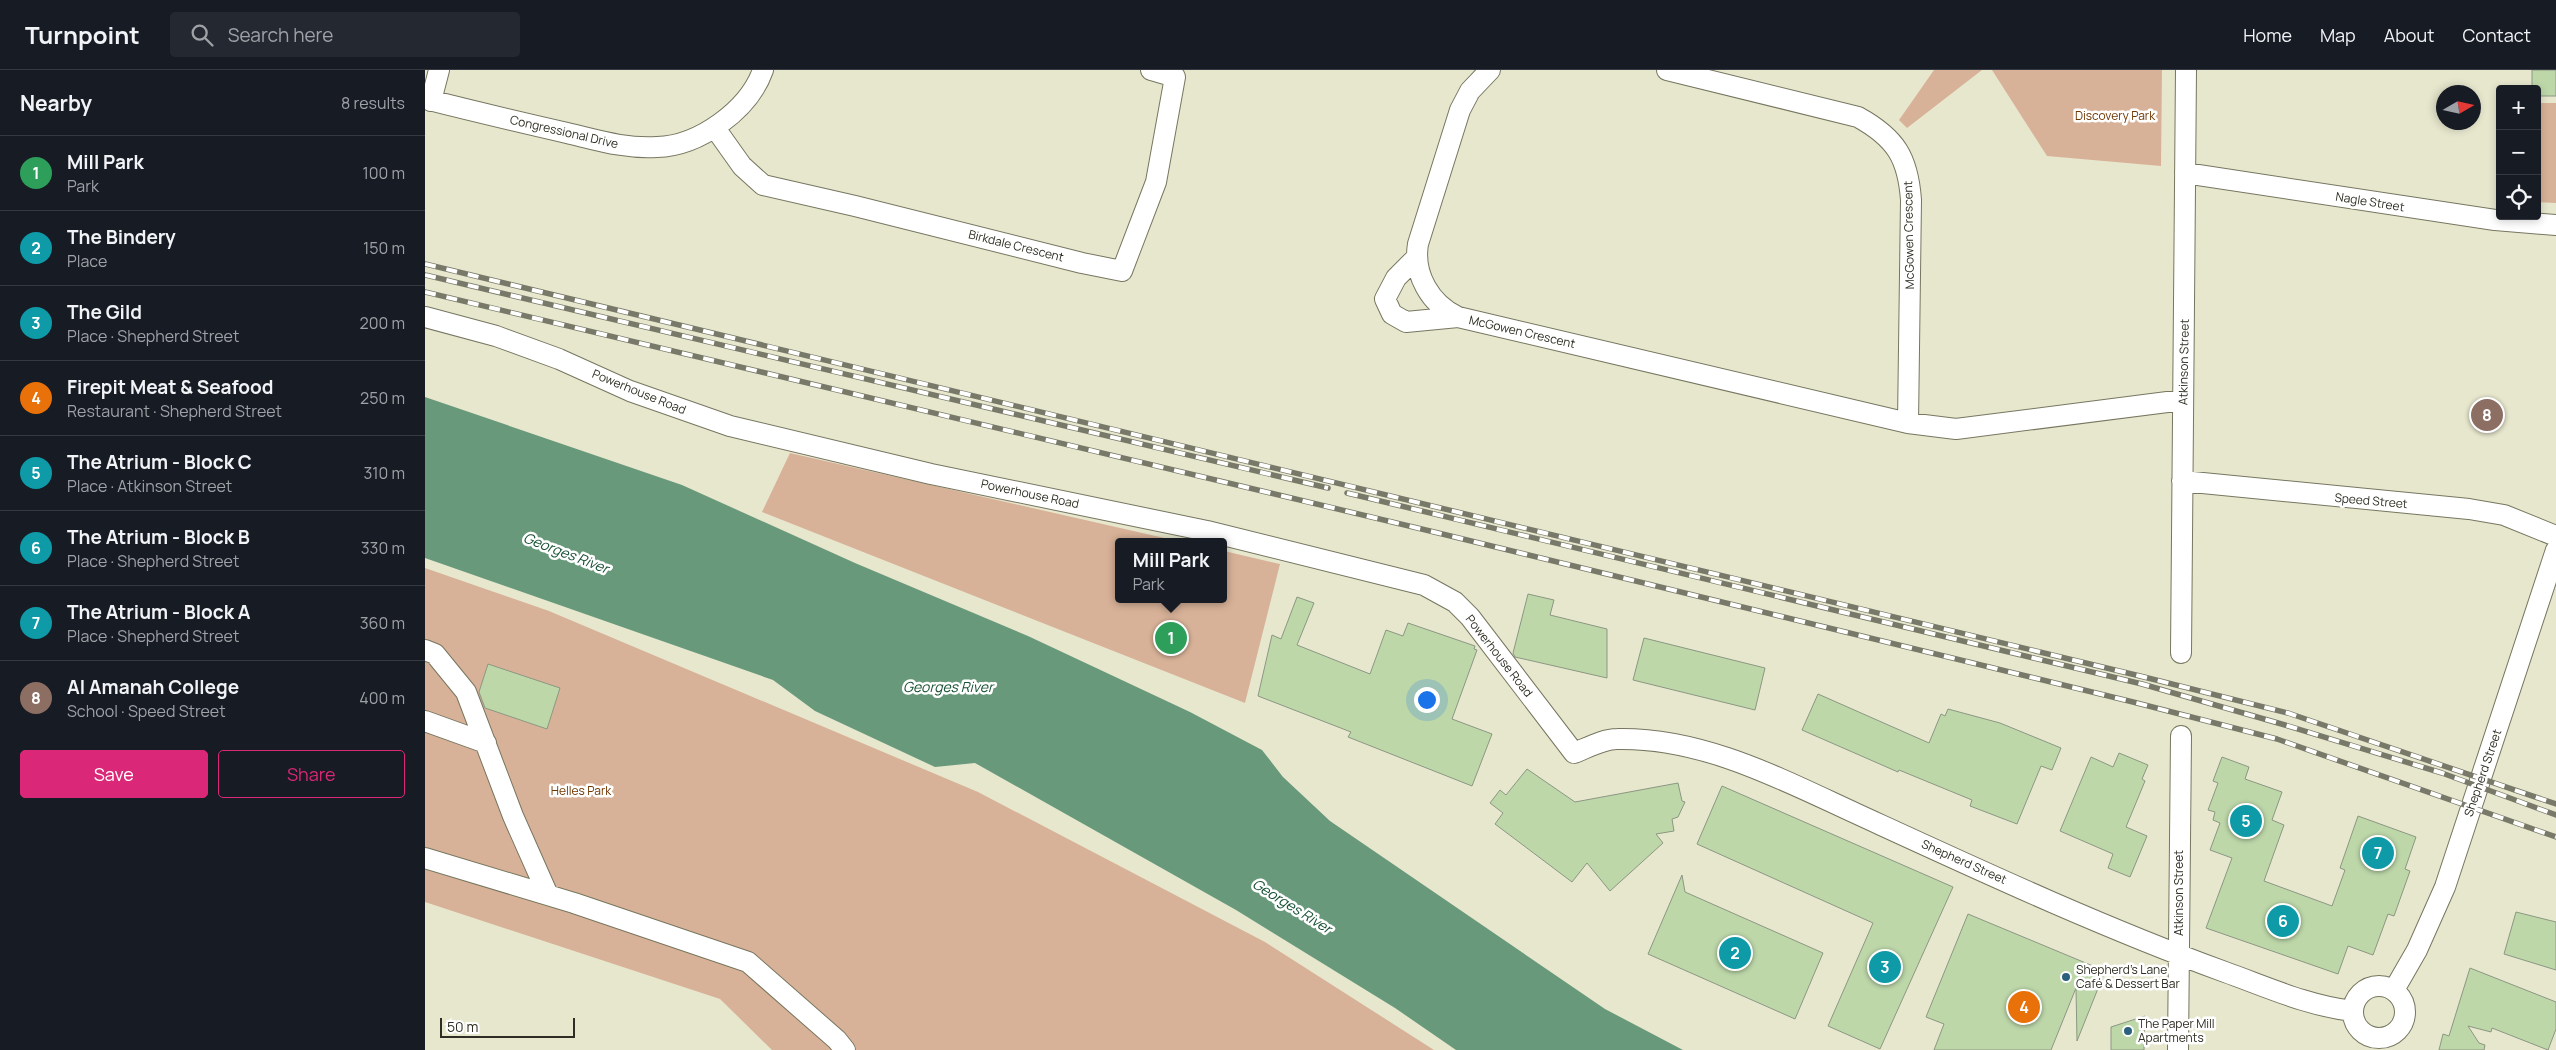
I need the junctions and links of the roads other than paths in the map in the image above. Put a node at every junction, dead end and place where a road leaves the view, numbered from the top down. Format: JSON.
{"nodes":[{"id":1,"x":439,"y":70,"type":"edge"},
{"id":2,"x":763,"y":70,"type":"edge"},
{"id":3,"x":1151,"y":70,"type":"edge"},
{"id":4,"x":1472,"y":70,"type":"edge"},
{"id":5,"x":1490,"y":70,"type":"edge"},
{"id":6,"x":1667,"y":70,"type":"edge"},
{"id":7,"x":2186,"y":70,"type":"edge"},
{"id":8,"x":1470,"y":91,"type":"junction"},
{"id":9,"x":428,"y":100,"type":"edge"},
{"id":10,"x":715,"y":128,"type":"junction"},
{"id":11,"x":2185,"y":173,"type":"junction"},
{"id":12,"x":2556,"y":225,"type":"edge"},
{"id":13,"x":1415,"y":259,"type":"junction"},
{"id":14,"x":425,"y":317,"type":"edge"},
{"id":15,"x":1458,"y":317,"type":"junction"},
{"id":16,"x":2183,"y":400,"type":"junction"},
{"id":17,"x":1908,"y":423,"type":"junction"},
{"id":18,"x":2182,"y":481,"type":"junction"},
{"id":19,"x":2556,"y":536,"type":"edge"},
{"id":20,"x":2556,"y":550,"type":"edge"},
{"id":21,"x":425,"y":650,"type":"edge"},
{"id":22,"x":2181,"y":653,"type":"dead end"},
{"id":23,"x":425,"y":721,"type":"edge"},
{"id":24,"x":2181,"y":736,"type":"dead end"},
{"id":25,"x":486,"y":743,"type":"junction"},
{"id":26,"x":1574,"y":752,"type":"joint"},
{"id":27,"x":425,"y":858,"type":"edge"},
{"id":28,"x":548,"y":895,"type":"junction"},
{"id":29,"x":2179,"y":955,"type":"junction"},
{"id":30,"x":2394,"y":990,"type":"junction"},
{"id":31,"x":2353,"y":1011,"type":"junction"},
{"id":32,"x":2383,"y":1044,"type":"edge"},
{"id":33,"x":845,"y":1050,"type":"edge"},
{"id":34,"x":2178,"y":1050,"type":"edge"}],
"edges":[{"from":1,"to":9,"type":"street"},
{"from":2,"to":10,"type":"street","name":"Congressional Drive"},
{"from":3,"to":10,"type":"street","name":"Birkdale Crescent"},
{"from":4,"to":8,"type":"street"},
{"from":5,"to":8,"type":"street"},
{"from":6,"to":17,"type":"street","name":"McGowen Crescent"},
{"from":7,"to":11,"type":"street","name":"Atkinson Street"},
{"from":8,"to":13,"type":"street"},
{"from":9,"to":10,"type":"street","name":"Congressional Drive"},
{"from":11,"to":12,"type":"street","name":"Nagle Street"},
{"from":11,"to":16,"type":"street","name":"Atkinson Street"},
{"from":13,"to":15,"type":"street","name":"McGowen Crescent"},
{"from":13,"to":15,"type":"street","name":"McGowen Crescent"},
{"from":14,"to":26,"type":"street","name":"Powerhouse Road"},
{"from":15,"to":17,"type":"street","name":"McGowen Crescent"},
{"from":16,"to":17,"type":"street","name":"McGowen Crescent"},
{"from":16,"to":18,"type":"street","name":"Atkinson Street"},
{"from":18,"to":19,"type":"street","name":"Speed Street"},
{"from":18,"to":22,"type":"street","name":"Atkinson Street"},
{"from":20,"to":30,"type":"street","name":"Shepherd Street"},
{"from":21,"to":25,"type":"street"},
{"from":23,"to":25,"type":"street"},
{"from":24,"to":29,"type":"street","name":"Atkinson Street"},
{"from":25,"to":28,"type":"street"},
{"from":26,"to":29,"type":"street","name":"Shepherd Street"},
{"from":27,"to":28,"type":"street"},
{"from":28,"to":33,"type":"street"},
{"from":29,"to":31,"type":"street","name":"Shepherd Street"},
{"from":29,"to":34,"type":"street","name":"Atkinson Street"},
{"from":30,"to":31,"type":"street"},
{"from":30,"to":32,"type":"street"},
{"from":31,"to":32,"type":"street"}]}
